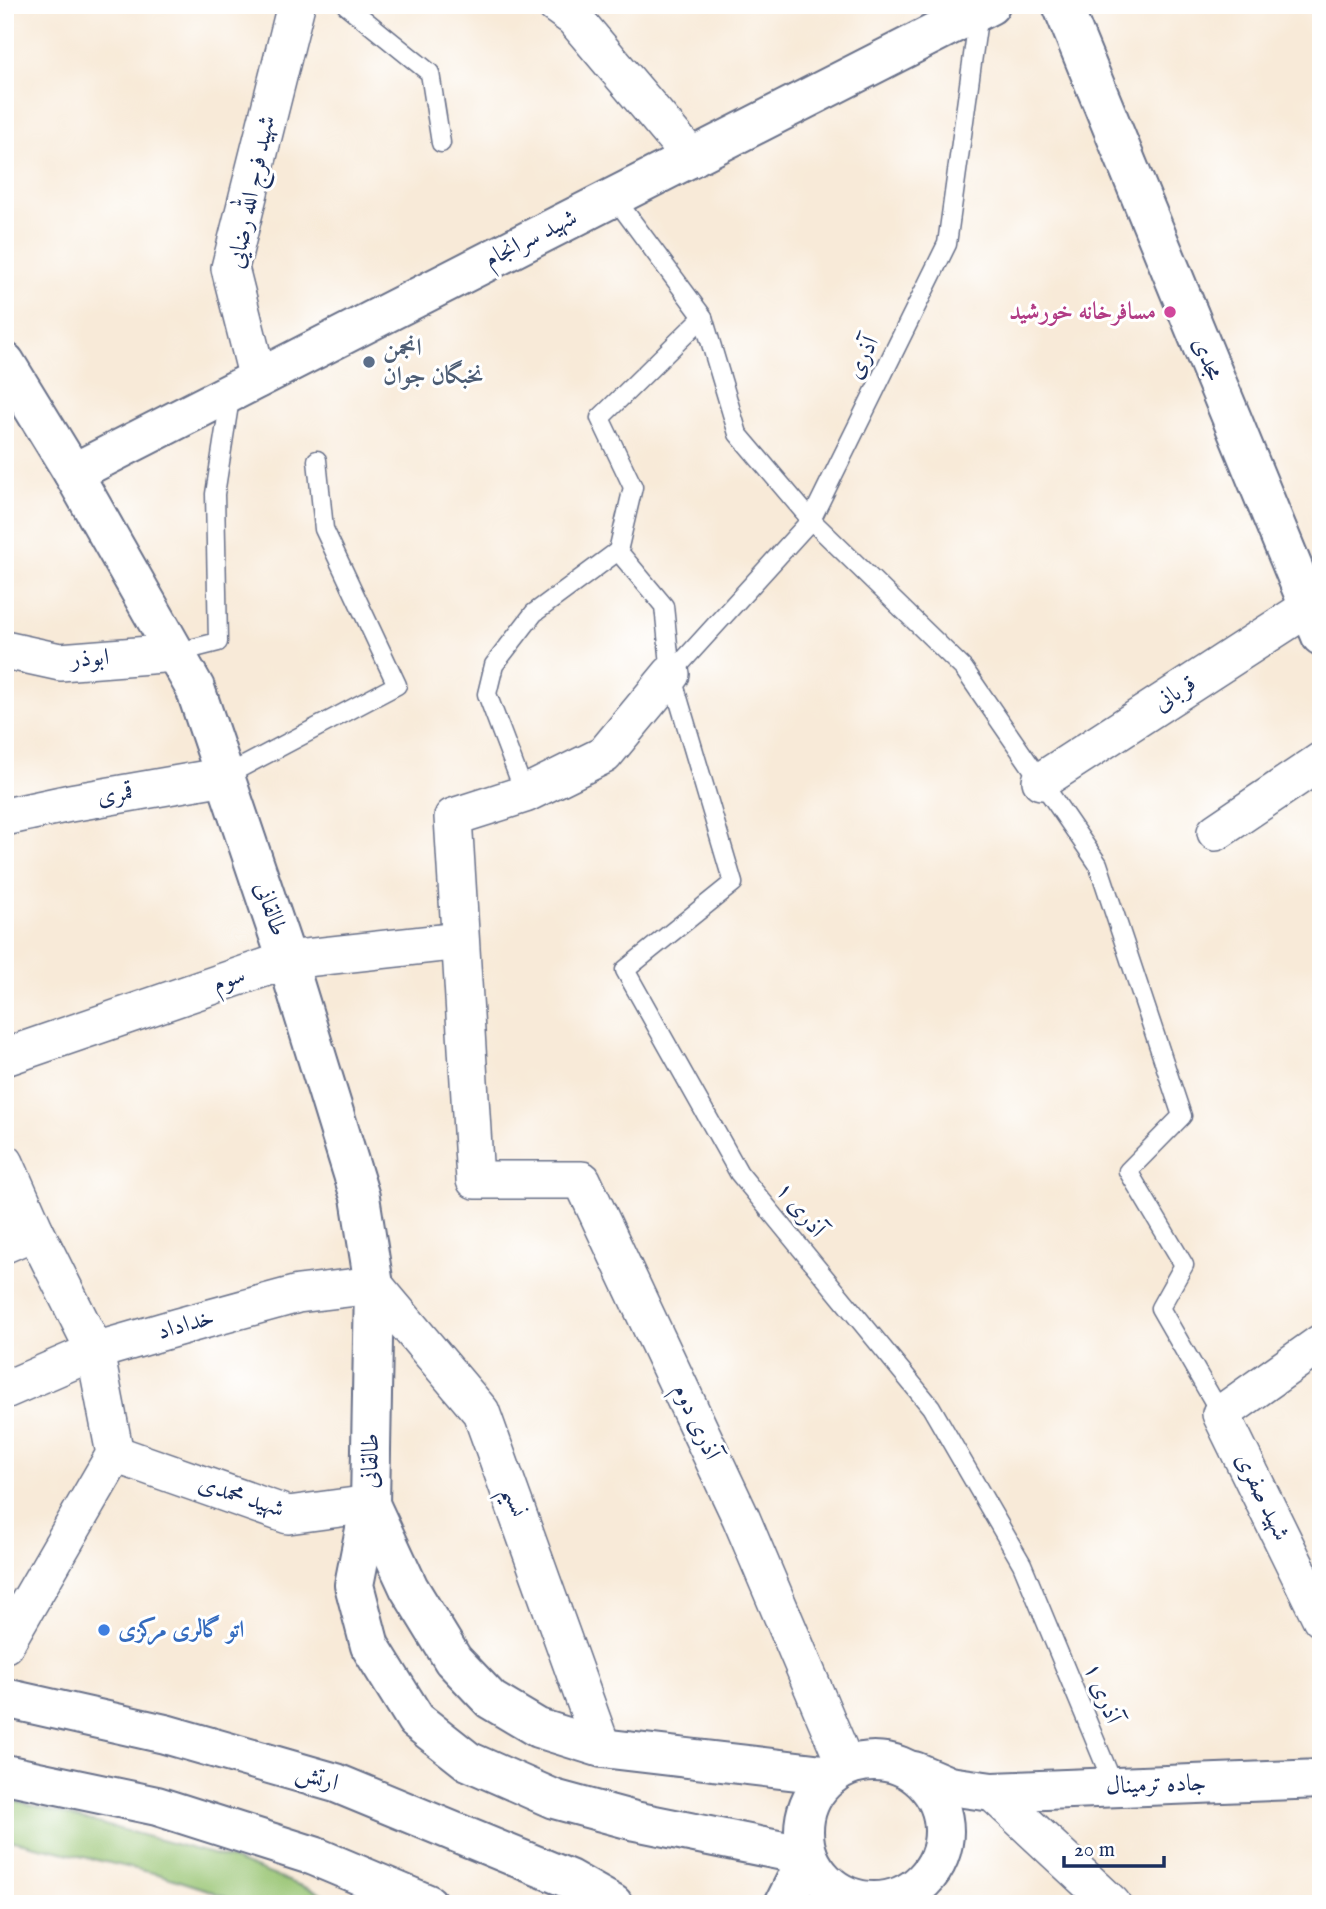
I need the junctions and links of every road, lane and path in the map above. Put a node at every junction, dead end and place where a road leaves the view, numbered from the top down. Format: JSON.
{"nodes":[{"id":1,"x":296,"y":5,"type":"edge"},
{"id":2,"x":346,"y":5,"type":"edge"},
{"id":3,"x":556,"y":5,"type":"edge"},
{"id":4,"x":1062,"y":5,"type":"edge"},
{"id":5,"x":985,"y":8,"type":"edge"},
{"id":6,"x":441,"y":143,"type":"dead end"},
{"id":7,"x":692,"y":158,"type":"junction"},
{"id":8,"x":614,"y":197,"type":"junction"},
{"id":9,"x":703,"y":317,"type":"junction"},
{"id":10,"x":5,"y":362,"type":"edge"},
{"id":11,"x":244,"y":385,"type":"junction"},
{"id":12,"x":16,"y":400,"type":"edge"},
{"id":13,"x":317,"y":460,"type":"dead end"},
{"id":14,"x":73,"y":473,"type":"junction"},
{"id":15,"x":811,"y":520,"type":"junction"},
{"id":16,"x":618,"y":551,"type":"junction"},
{"id":17,"x":1315,"y":621,"type":"edge"},
{"id":18,"x":5,"y":650,"type":"edge"},
{"id":19,"x":175,"y":653,"type":"junction"},
{"id":20,"x":671,"y":674,"type":"junction"},
{"id":21,"x":1321,"y":761,"type":"edge"},
{"id":22,"x":225,"y":776,"type":"junction"},
{"id":23,"x":1041,"y":781,"type":"junction"},
{"id":24,"x":525,"y":794,"type":"junction"},
{"id":25,"x":5,"y":817,"type":"edge"},
{"id":26,"x":1216,"y":832,"type":"dead end"},
{"id":27,"x":460,"y":941,"type":"junction"},
{"id":28,"x":287,"y":960,"type":"junction"},
{"id":29,"x":5,"y":1057,"type":"edge"},
{"id":30,"x":5,"y":1163,"type":"edge"},
{"id":31,"x":20,"y":1238,"type":"edge"},
{"id":32,"x":374,"y":1285,"type":"junction"},
{"id":33,"x":1321,"y":1343,"type":"edge"},
{"id":34,"x":95,"y":1352,"type":"junction"},
{"id":35,"x":5,"y":1390,"type":"edge"},
{"id":36,"x":1221,"y":1414,"type":"junction"},
{"id":37,"x":115,"y":1454,"type":"junction"},
{"id":38,"x":370,"y":1504,"type":"junction"},
{"id":39,"x":1321,"y":1618,"type":"edge"},
{"id":40,"x":5,"y":1644,"type":"edge"},
{"id":41,"x":5,"y":1698,"type":"edge"},
{"id":42,"x":602,"y":1748,"type":"junction"},
{"id":43,"x":906,"y":1767,"type":"junction"},
{"id":44,"x":839,"y":1770,"type":"junction"},
{"id":45,"x":5,"y":1774,"type":"edge"},
{"id":46,"x":1321,"y":1779,"type":"edge"},
{"id":47,"x":1114,"y":1786,"type":"junction"},
{"id":48,"x":992,"y":1792,"type":"junction"},
{"id":49,"x":943,"y":1847,"type":"junction"},
{"id":50,"x":808,"y":1856,"type":"junction"},
{"id":51,"x":915,"y":1895,"type":"edge"},
{"id":52,"x":841,"y":1900,"type":"edge"},
{"id":53,"x":428,"y":1904,"type":"edge"},
{"id":54,"x":613,"y":1904,"type":"edge"},
{"id":55,"x":784,"y":1904,"type":"edge"},
{"id":56,"x":1112,"y":1904,"type":"edge"}],
"edges":[{"from":1,"to":11,"type":"street","name":"شهید فرج الله رضایی"},
{"from":2,"to":6,"type":"lane"},
{"from":3,"to":7,"type":"street"},
{"from":4,"to":17,"type":"street","name":"مجدی"},
{"from":5,"to":7,"type":"street","name":"شهید سرانجام"},
{"from":5,"to":15,"type":"lane","name":"آذری"},
{"from":7,"to":8,"type":"street","name":"شهید سرانجام"},
{"from":8,"to":9,"type":"lane"},
{"from":8,"to":11,"type":"street","name":"شهید سرانجام"},
{"from":9,"to":15,"type":"lane"},
{"from":9,"to":16,"type":"lane"},
{"from":10,"to":12,"type":"street","name":"طالقانی"},
{"from":11,"to":14,"type":"street","name":"شهید سرانجام"},
{"from":11,"to":19,"type":"lane"},
{"from":12,"to":14,"type":"street","name":"طالقانی"},
{"from":13,"to":22,"type":"lane"},
{"from":14,"to":19,"type":"street","name":"طالقانی"},
{"from":15,"to":20,"type":"lane","name":"آذری"},
{"from":15,"to":23,"type":"lane"},
{"from":16,"to":20,"type":"lane"},
{"from":16,"to":24,"type":"lane"},
{"from":17,"to":23,"type":"street","name":"قربانی"},
{"from":18,"to":19,"type":"street","name":"ابوذر"},
{"from":19,"to":22,"type":"street","name":"طالقانی"},
{"from":20,"to":24,"type":"street"},
{"from":20,"to":47,"type":"lane","name":"آذری ۱"},
{"from":21,"to":26,"type":"street"},
{"from":22,"to":25,"type":"street","name":"قمری"},
{"from":22,"to":28,"type":"street","name":"طالقانی"},
{"from":23,"to":36,"type":"lane"},
{"from":24,"to":27,"type":"street"},
{"from":27,"to":28,"type":"street","name":"سوم"},
{"from":27,"to":44,"type":"street","name":"آذری دوم"},
{"from":28,"to":29,"type":"street","name":"سوم"},
{"from":28,"to":32,"type":"street","name":"طالقانی"},
{"from":30,"to":31,"type":"street"},
{"from":31,"to":34,"type":"street"},
{"from":32,"to":34,"type":"street","name":"خداداد"},
{"from":32,"to":38,"type":"street","name":"طالقانی"},
{"from":32,"to":42,"type":"street","name":"نسیم"},
{"from":33,"to":36,"type":"street"},
{"from":34,"to":35,"type":"street","name":"خداداد"},
{"from":34,"to":37,"type":"street"},
{"from":36,"to":39,"type":"street","name":"شهید صفری"},
{"from":37,"to":38,"type":"street","name":"شهید محمدی"},
{"from":37,"to":40,"type":"street"},
{"from":38,"to":42,"type":"street","name":"طالقانی"},
{"from":38,"to":50,"type":"street","name":"طالقانی"},
{"from":41,"to":54,"type":"street","name":"ارتش"},
{"from":42,"to":44,"type":"street","name":"طالقانی"},
{"from":43,"to":44,"type":"street"},
{"from":43,"to":48,"type":"street","name":"جاده ترمینال"},
{"from":43,"to":49,"type":"street"},
{"from":44,"to":50,"type":"street"},
{"from":45,"to":53,"type":"street"},
{"from":46,"to":47,"type":"street","name":"جاده ترمینال"},
{"from":47,"to":48,"type":"street","name":"جاده ترمینال"},
{"from":48,"to":49,"type":"street"},
{"from":48,"to":56,"type":"street"},
{"from":49,"to":51,"type":"street"},
{"from":50,"to":52,"type":"street"},
{"from":50,"to":55,"type":"street"},
{"from":51,"to":52,"type":"street"}]}
